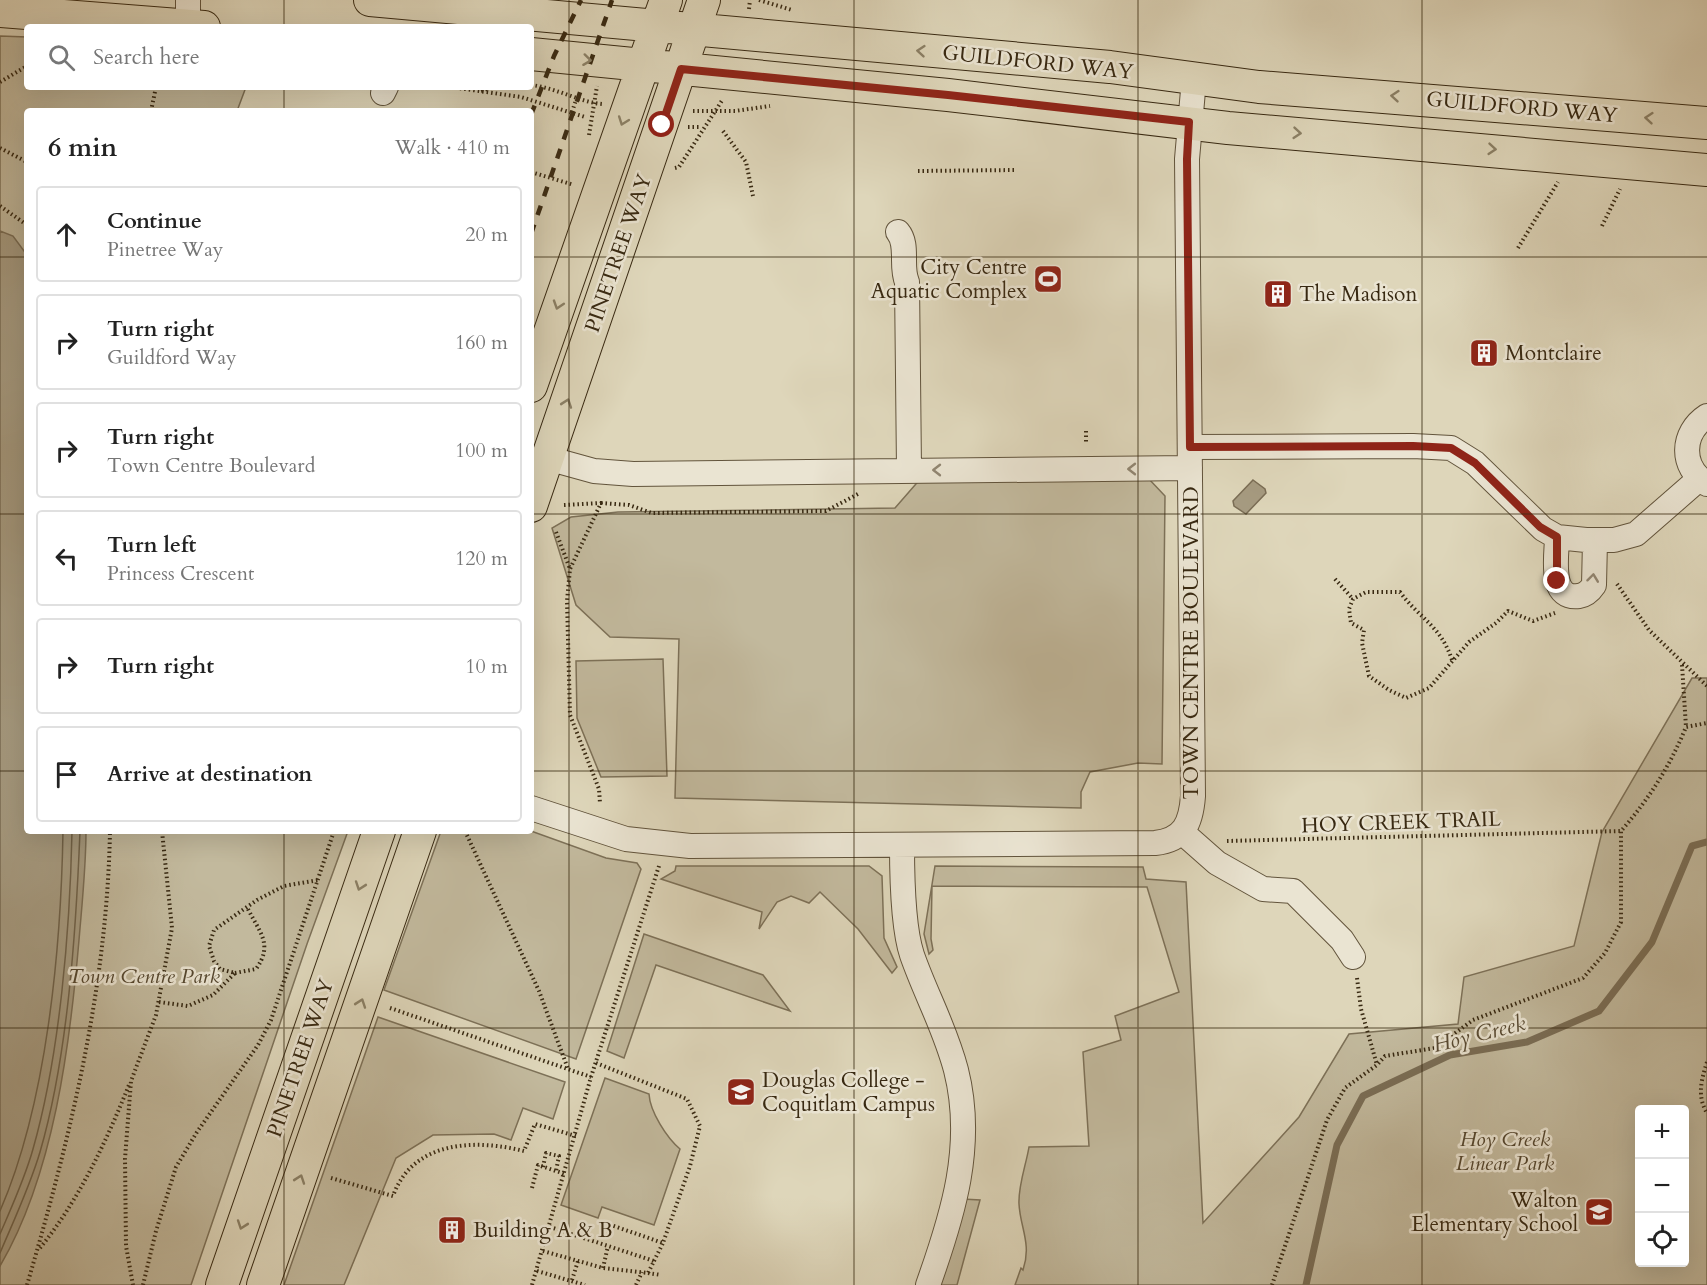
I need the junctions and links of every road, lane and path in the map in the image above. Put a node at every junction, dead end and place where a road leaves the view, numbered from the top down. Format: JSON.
{"nodes":[{"id":1,"x":370,"y":0,"type":"edge"},
{"id":2,"x":0,"y":11,"type":"edge"},
{"id":3,"x":661,"y":13,"type":"edge"},
{"id":4,"x":700,"y":14,"type":"edge"},
{"id":5,"x":193,"y":18,"type":"edge"},
{"id":6,"x":534,"y":54,"type":"edge"},
{"id":7,"x":642,"y":66,"type":"junction"},
{"id":8,"x":24,"y":68,"type":"edge"},
{"id":9,"x":681,"y":69,"type":"junction"},
{"id":10,"x":1194,"y":79,"type":"junction"},
{"id":11,"x":0,"y":82,"type":"edge"},
{"id":12,"x":597,"y":86,"type":"dead end"},
{"id":13,"x":534,"y":87,"type":"edge"},
{"id":14,"x":155,"y":90,"type":"edge"},
{"id":15,"x":473,"y":90,"type":"edge"},
{"id":16,"x":483,"y":90,"type":"edge"},
{"id":17,"x":480,"y":91,"type":"junction"},
{"id":18,"x":726,"y":93,"type":"dead end"},
{"id":19,"x":576,"y":100,"type":"dead end"},
{"id":20,"x":592,"y":103,"type":"junction"},
{"id":21,"x":152,"y":108,"type":"edge"},
{"id":22,"x":572,"y":112,"type":"junction"},
{"id":23,"x":585,"y":117,"type":"dead end"},
{"id":24,"x":1189,"y":122,"type":"junction"},
{"id":25,"x":1707,"y":123,"type":"edge"},
{"id":26,"x":687,"y":127,"type":"dead end"},
{"id":27,"x":699,"y":127,"type":"dead end"},
{"id":28,"x":723,"y":130,"type":"dead end"},
{"id":29,"x":588,"y":139,"type":"dead end"},
{"id":30,"x":0,"y":148,"type":"edge"},
{"id":31,"x":24,"y":160,"type":"edge"},
{"id":32,"x":1017,"y":170,"type":"dead end"},
{"id":33,"x":1707,"y":170,"type":"edge"},
{"id":34,"x":647,"y":171,"type":"junction"},
{"id":35,"x":918,"y":171,"type":"dead end"},
{"id":36,"x":534,"y":175,"type":"edge"},
{"id":37,"x":1562,"y":177,"type":"dead end"},
{"id":38,"x":1622,"y":183,"type":"dead end"},
{"id":39,"x":574,"y":185,"type":"dead end"},
{"id":40,"x":753,"y":196,"type":"dead end"},
{"id":41,"x":0,"y":206,"type":"edge"},
{"id":42,"x":24,"y":223,"type":"edge"},
{"id":43,"x":1602,"y":225,"type":"dead end"},
{"id":44,"x":898,"y":232,"type":"dead end"},
{"id":45,"x":1518,"y":249,"type":"dead end"},
{"id":46,"x":534,"y":377,"type":"edge"},
{"id":47,"x":1707,"y":416,"type":"edge"},
{"id":48,"x":1086,"y":431,"type":"dead end"},
{"id":49,"x":1086,"y":442,"type":"dead end"},
{"id":50,"x":548,"y":458,"type":"junction"},
{"id":51,"x":1190,"y":458,"type":"junction"},
{"id":52,"x":909,"y":470,"type":"junction"},
{"id":53,"x":1703,"y":481,"type":"edge"},
{"id":54,"x":860,"y":493,"type":"dead end"},
{"id":55,"x":534,"y":498,"type":"edge"},
{"id":56,"x":601,"y":503,"type":"junction"},
{"id":57,"x":564,"y":505,"type":"dead end"},
{"id":58,"x":556,"y":532,"type":"dead end"},
{"id":59,"x":1557,"y":537,"type":"junction"},
{"id":60,"x":1594,"y":541,"type":"junction"},
{"id":61,"x":570,"y":569,"type":"junction"},
{"id":62,"x":1611,"y":575,"type":"dead end"},
{"id":63,"x":1335,"y":579,"type":"dead end"},
{"id":64,"x":1353,"y":599,"type":"junction"},
{"id":65,"x":1564,"y":609,"type":"dead end"},
{"id":66,"x":1452,"y":660,"type":"junction"},
{"id":67,"x":1682,"y":664,"type":"junction"},
{"id":68,"x":1707,"y":686,"type":"edge"},
{"id":69,"x":1707,"y":723,"type":"edge"},
{"id":70,"x":1686,"y":727,"type":"junction"},
{"id":71,"x":600,"y":803,"type":"dead end"},
{"id":72,"x":534,"y":809,"type":"edge"},
{"id":73,"x":1622,"y":831,"type":"junction"},
{"id":74,"x":1183,"y":833,"type":"junction"},
{"id":75,"x":110,"y":834,"type":"edge"},
{"id":76,"x":162,"y":834,"type":"edge"},
{"id":77,"x":333,"y":834,"type":"edge"},
{"id":78,"x":378,"y":834,"type":"edge"},
{"id":79,"x":419,"y":834,"type":"edge"},
{"id":80,"x":466,"y":834,"type":"edge"},
{"id":81,"x":1223,"y":840,"type":"dead end"},
{"id":82,"x":902,"y":845,"type":"junction"},
{"id":83,"x":659,"y":866,"type":"dead end"},
{"id":84,"x":320,"y":880,"type":"junction"},
{"id":85,"x":247,"y":907,"type":"junction"},
{"id":86,"x":1353,"y":957,"type":"joint"},
{"id":87,"x":235,"y":973,"type":"junction"},
{"id":88,"x":159,"y":1002,"type":"junction"},
{"id":89,"x":390,"y":1008,"type":"dead end"},
{"id":90,"x":1707,"y":1062,"type":"edge"},
{"id":91,"x":596,"y":1063,"type":"junction"},
{"id":92,"x":1377,"y":1065,"type":"junction"},
{"id":93,"x":568,"y":1069,"type":"junction"},
{"id":94,"x":591,"y":1077,"type":"junction"},
{"id":95,"x":131,"y":1081,"type":"junction"},
{"id":96,"x":1707,"y":1113,"type":"edge"},
{"id":97,"x":576,"y":1136,"type":"junction"},
{"id":98,"x":543,"y":1167,"type":"junction"},
{"id":99,"x":556,"y":1171,"type":"junction"},
{"id":100,"x":565,"y":1174,"type":"junction"},
{"id":101,"x":331,"y":1178,"type":"dead end"},
{"id":102,"x":532,"y":1188,"type":"dead end"},
{"id":103,"x":611,"y":1225,"type":"dead end"},
{"id":104,"x":550,"y":1227,"type":"junction"},
{"id":105,"x":663,"y":1243,"type":"junction"},
{"id":106,"x":608,"y":1245,"type":"junction"},
{"id":107,"x":37,"y":1251,"type":"junction"},
{"id":108,"x":543,"y":1251,"type":"junction"},
{"id":109,"x":578,"y":1261,"type":"junction"},
{"id":110,"x":654,"y":1261,"type":"junction"},
{"id":111,"x":603,"y":1268,"type":"junction"},
{"id":112,"x":537,"y":1271,"type":"junction"},
{"id":113,"x":645,"y":1272,"type":"junction"},
{"id":114,"x":661,"y":1275,"type":"dead end"},
{"id":115,"x":572,"y":1280,"type":"junction"},
{"id":116,"x":27,"y":1285,"type":"edge"},
{"id":117,"x":133,"y":1285,"type":"edge"},
{"id":118,"x":143,"y":1285,"type":"edge"},
{"id":119,"x":222,"y":1285,"type":"edge"},
{"id":120,"x":263,"y":1285,"type":"edge"},
{"id":121,"x":532,"y":1285,"type":"edge"},
{"id":122,"x":585,"y":1285,"type":"edge"},
{"id":123,"x":636,"y":1285,"type":"edge"},
{"id":124,"x":928,"y":1285,"type":"edge"},
{"id":125,"x":1272,"y":1285,"type":"edge"}],
"edges":[{"from":1,"to":3,"type":"main road","name":"GUILDFORD WAY"},
{"from":2,"to":5,"type":"main road"},
{"from":3,"to":4,"type":"main road","name":"GUILDFORD WAY"},
{"from":3,"to":7,"type":"main road","name":"PINETREE WAY"},
{"from":4,"to":9,"type":"main road","name":"PINETREE WAY"},
{"from":10,"to":4,"type":"main road","name":"GUILDFORD WAY","one_way":true},
{"from":6,"to":7,"type":"main road","name":"GUILDFORD WAY","one_way":true},
{"from":7,"to":9,"type":"main road","name":"GUILDFORD WAY"},
{"from":7,"to":46,"type":"main road","name":"PINETREE WAY","one_way":true},
{"from":8,"to":11,"type":"path"},
{"from":9,"to":24,"type":"main road","name":"GUILDFORD WAY"},
{"from":9,"to":34,"type":"main road","name":"PINETREE WAY"},
{"from":10,"to":24,"type":"street","name":"TOWN CENTRE BOULEVARD"},
{"from":25,"to":10,"type":"main road","name":"GUILDFORD WAY","one_way":true},
{"from":12,"to":20,"type":"path"},
{"from":13,"to":20,"type":"path"},
{"from":14,"to":21,"type":"path"},
{"from":15,"to":17,"type":"path"},
{"from":16,"to":17,"type":"path"},
{"from":17,"to":22,"type":"path"},
{"from":18,"to":34,"type":"path"},
{"from":19,"to":22,"type":"path"},
{"from":20,"to":29,"type":"path"},
{"from":22,"to":23,"type":"path"},
{"from":24,"to":33,"type":"main road","name":"GUILDFORD WAY","one_way":true},
{"from":24,"to":51,"type":"street","name":"TOWN CENTRE BOULEVARD"},
{"from":26,"to":27,"type":"path"},
{"from":28,"to":40,"type":"path"},
{"from":30,"to":31,"type":"path"},
{"from":32,"to":35,"type":"path"},
{"from":50,"to":34,"type":"main road","name":"PINETREE WAY","one_way":true},
{"from":36,"to":39,"type":"path"},
{"from":37,"to":45,"type":"path"},
{"from":38,"to":43,"type":"path"},
{"from":41,"to":42,"type":"path"},
{"from":44,"to":52,"type":"street"},
{"from":47,"to":53,"type":"street"},
{"from":48,"to":49,"type":"path"},
{"from":50,"to":52,"type":"street"},
{"from":50,"to":55,"type":"main road","name":"PINETREE WAY"},
{"from":51,"to":52,"type":"street","one_way":true},
{"from":51,"to":59,"type":"street"},
{"from":51,"to":74,"type":"street","name":"TOWN CENTRE BOULEVARD"},
{"from":53,"to":60,"type":"street"},
{"from":54,"to":56,"type":"path"},
{"from":56,"to":57,"type":"path"},
{"from":56,"to":61,"type":"path"},
{"from":58,"to":61,"type":"path"},
{"from":59,"to":60,"type":"street"},
{"from":59,"to":60,"type":"street","one_way":true},
{"from":61,"to":71,"type":"path"},
{"from":62,"to":67,"type":"path"},
{"from":63,"to":64,"type":"path"},
{"from":64,"to":66,"type":"path"},
{"from":64,"to":66,"type":"path"},
{"from":65,"to":66,"type":"path"},
{"from":67,"to":68,"type":"path"},
{"from":67,"to":70,"type":"path"},
{"from":69,"to":70,"type":"path"},
{"from":70,"to":73,"type":"path"},
{"from":72,"to":82,"type":"street"},
{"from":73,"to":81,"type":"path","name":"HOY CREEK TRAIL"},
{"from":73,"to":92,"type":"path"},
{"from":74,"to":82,"type":"street"},
{"from":74,"to":86,"type":"street"},
{"from":75,"to":107,"type":"path"},
{"from":76,"to":88,"type":"path"},
{"from":77,"to":84,"type":"path"},
{"from":78,"to":119,"type":"main road","name":"PINETREE WAY","one_way":true},
{"from":120,"to":79,"type":"main road","name":"PINETREE WAY","one_way":true},
{"from":80,"to":93,"type":"path"},
{"from":82,"to":124,"type":"street"},
{"from":83,"to":91,"type":"path"},
{"from":84,"to":85,"type":"path"},
{"from":84,"to":118,"type":"path"},
{"from":85,"to":87,"type":"path"},
{"from":85,"to":87,"type":"path"},
{"from":86,"to":92,"type":"path"},
{"from":87,"to":88,"type":"path"},
{"from":88,"to":95,"type":"path"},
{"from":89,"to":93,"type":"path"},
{"from":90,"to":96,"type":"path"},
{"from":91,"to":94,"type":"path"},
{"from":91,"to":105,"type":"path"},
{"from":92,"to":125,"type":"path"},
{"from":93,"to":94,"type":"path"},
{"from":94,"to":97,"type":"path"},
{"from":95,"to":107,"type":"path"},
{"from":95,"to":117,"type":"path"},
{"from":97,"to":100,"type":"path"},
{"from":97,"to":101,"type":"path"},
{"from":98,"to":99,"type":"path"},
{"from":98,"to":99,"type":"path"},
{"from":98,"to":102,"type":"path"},
{"from":99,"to":100,"type":"path"},
{"from":100,"to":104,"type":"path"},
{"from":103,"to":105,"type":"path"},
{"from":104,"to":106,"type":"path"},
{"from":104,"to":108,"type":"path"},
{"from":105,"to":110,"type":"path"},
{"from":106,"to":110,"type":"path"},
{"from":106,"to":111,"type":"path"},
{"from":107,"to":116,"type":"path"},
{"from":108,"to":109,"type":"path"},
{"from":108,"to":112,"type":"path"},
{"from":109,"to":111,"type":"path"},
{"from":109,"to":115,"type":"path"},
{"from":110,"to":113,"type":"path"},
{"from":111,"to":113,"type":"path"},
{"from":112,"to":115,"type":"path"},
{"from":112,"to":121,"type":"path"},
{"from":113,"to":114,"type":"path"},
{"from":113,"to":123,"type":"path"},
{"from":115,"to":122,"type":"path"}]}
